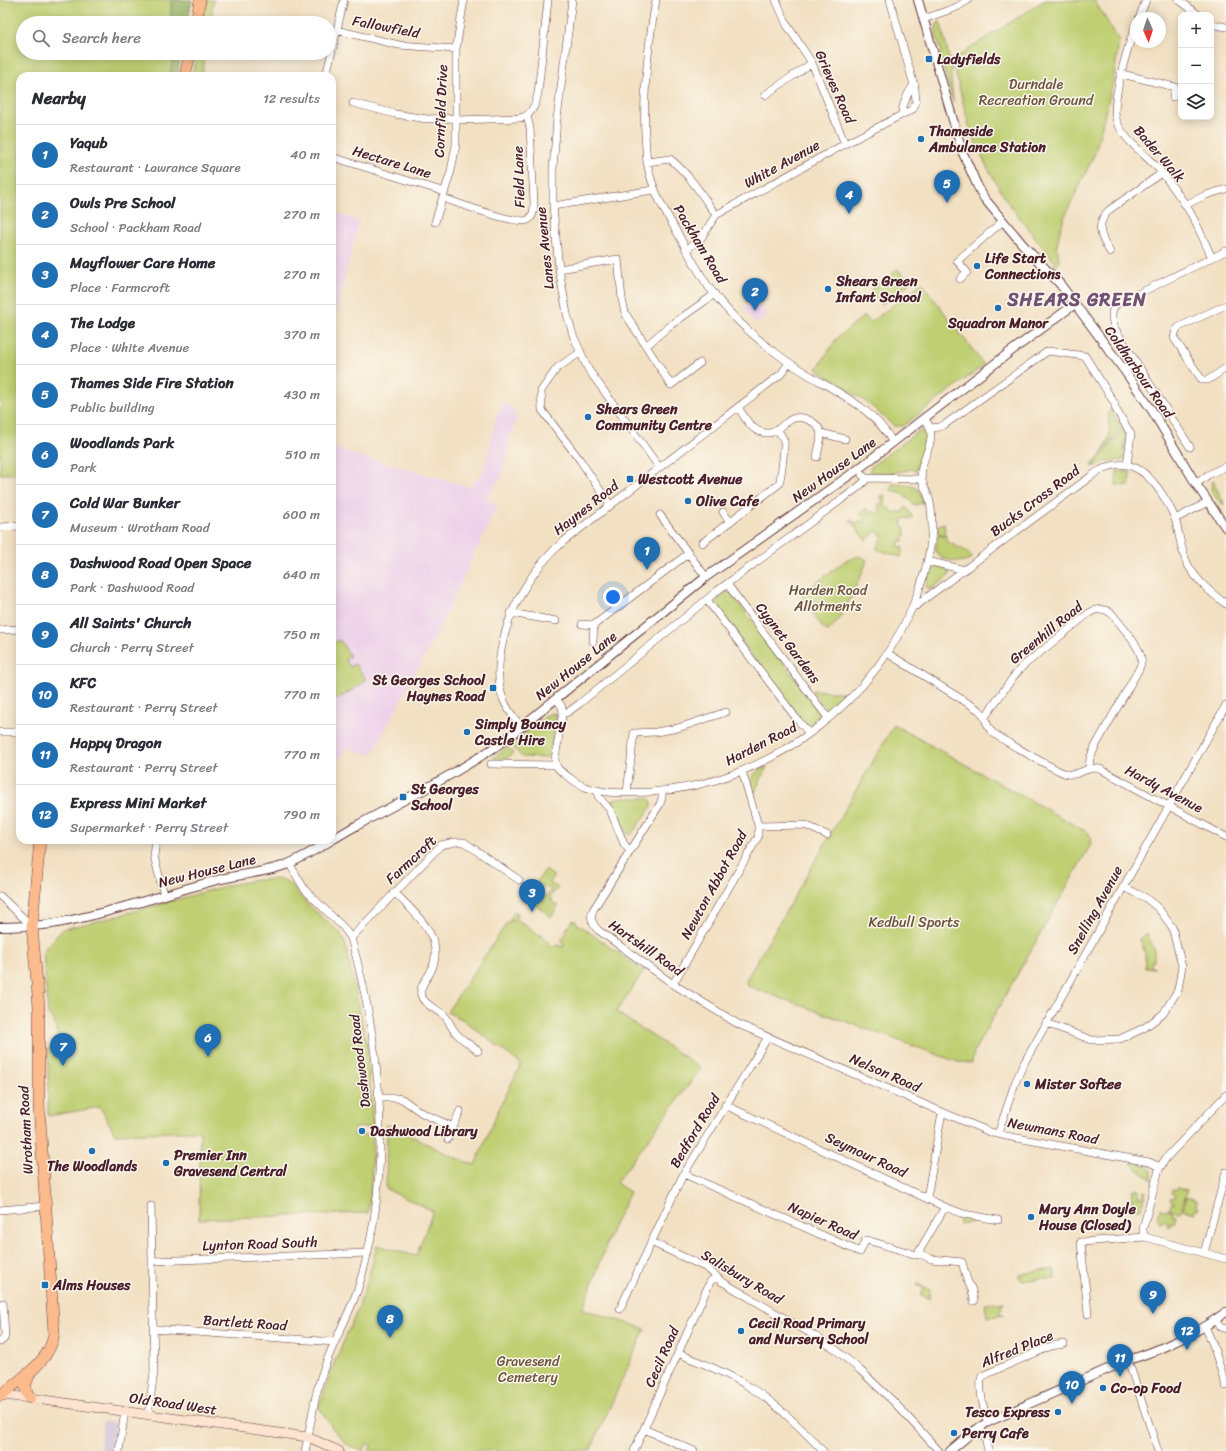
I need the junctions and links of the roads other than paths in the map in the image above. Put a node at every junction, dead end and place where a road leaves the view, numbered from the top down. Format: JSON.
{"nodes":[{"id":1,"x":200,"y":0,"type":"edge"},
{"id":2,"x":344,"y":0,"type":"edge"},
{"id":3,"x":464,"y":0,"type":"edge"},
{"id":4,"x":548,"y":0,"type":"edge"},
{"id":5,"x":572,"y":0,"type":"edge"},
{"id":6,"x":656,"y":0,"type":"edge"},
{"id":7,"x":776,"y":0,"type":"edge"},
{"id":8,"x":890,"y":0,"type":"edge"},
{"id":9,"x":918,"y":0,"type":"edge"},
{"id":10,"x":968,"y":0,"type":"edge"},
{"id":11,"x":1146,"y":0,"type":"edge"},
{"id":12,"x":1179,"y":0,"type":"edge"},
{"id":13,"x":1141,"y":12,"type":"edge"},
{"id":14,"x":1195,"y":12,"type":"edge"},
{"id":15,"x":197,"y":16,"type":"edge"},
{"id":16,"x":924,"y":18,"type":"junction"},
{"id":17,"x":1214,"y":25,"type":"edge"},
{"id":18,"x":1226,"y":28,"type":"edge"},
{"id":19,"x":336,"y":30,"type":"joint"},
{"id":20,"x":1130,"y":39,"type":"edge"},
{"id":21,"x":456,"y":49,"type":"junction"},
{"id":22,"x":188,"y":60,"type":"edge"},
{"id":23,"x":329,"y":60,"type":"edge"},
{"id":24,"x":812,"y":63,"type":"junction"},
{"id":25,"x":186,"y":72,"type":"edge"},
{"id":26,"x":327,"y":72,"type":"edge"},
{"id":27,"x":1122,"y":74,"type":"junction"},
{"id":28,"x":914,"y":85,"type":"junction"},
{"id":29,"x":1178,"y":88,"type":"edge"},
{"id":30,"x":765,"y":94,"type":"dead end"},
{"id":31,"x":1172,"y":97,"type":"dead end"},
{"id":32,"x":353,"y":103,"type":"dead end"},
{"id":33,"x":902,"y":115,"type":"junction"},
{"id":34,"x":527,"y":116,"type":"junction"},
{"id":35,"x":456,"y":119,"type":"junction"},
{"id":36,"x":845,"y":144,"type":"junction"},
{"id":37,"x":336,"y":158,"type":"edge"},
{"id":38,"x":647,"y":162,"type":"junction"},
{"id":39,"x":1162,"y":174,"type":"junction"},
{"id":40,"x":1226,"y":189,"type":"edge"},
{"id":41,"x":654,"y":190,"type":"junction"},
{"id":42,"x":444,"y":195,"type":"junction"},
{"id":43,"x":1185,"y":205,"type":"junction"},
{"id":44,"x":553,"y":206,"type":"junction"},
{"id":45,"x":716,"y":215,"type":"junction"},
{"id":46,"x":1003,"y":221,"type":"junction"},
{"id":47,"x":435,"y":222,"type":"dead end"},
{"id":48,"x":686,"y":250,"type":"junction"},
{"id":49,"x":1226,"y":251,"type":"edge"},
{"id":50,"x":1110,"y":252,"type":"dead end"},
{"id":51,"x":1212,"y":258,"type":"junction"},
{"id":52,"x":559,"y":269,"type":"junction"},
{"id":53,"x":960,"y":279,"type":"dead end"},
{"id":54,"x":715,"y":294,"type":"junction"},
{"id":55,"x":1075,"y":304,"type":"junction"},
{"id":56,"x":1226,"y":305,"type":"edge"},
{"id":57,"x":646,"y":346,"type":"junction"},
{"id":58,"x":581,"y":352,"type":"junction"},
{"id":59,"x":1135,"y":361,"type":"junction"},
{"id":60,"x":700,"y":363,"type":"dead end"},
{"id":61,"x":789,"y":363,"type":"junction"},
{"id":62,"x":1226,"y":368,"type":"edge"},
{"id":63,"x":1124,"y":370,"type":"junction"},
{"id":64,"x":738,"y":408,"type":"junction"},
{"id":65,"x":925,"y":419,"type":"junction"},
{"id":66,"x":930,"y":428,"type":"junction"},
{"id":67,"x":777,"y":429,"type":"junction"},
{"id":68,"x":821,"y":433,"type":"junction"},
{"id":69,"x":845,"y":439,"type":"dead end"},
{"id":70,"x":893,"y":443,"type":"junction"},
{"id":71,"x":1190,"y":447,"type":"dead end"},
{"id":72,"x":817,"y":457,"type":"dead end"},
{"id":73,"x":1127,"y":465,"type":"junction"},
{"id":74,"x":1226,"y":466,"type":"edge"},
{"id":75,"x":659,"y":467,"type":"junction"},
{"id":76,"x":922,"y":479,"type":"junction"},
{"id":77,"x":1196,"y":484,"type":"junction"},
{"id":78,"x":1208,"y":502,"type":"junction"},
{"id":79,"x":610,"y":505,"type":"junction"},
{"id":80,"x":723,"y":512,"type":"dead end"},
{"id":81,"x":660,"y":515,"type":"dead end"},
{"id":82,"x":1175,"y":519,"type":"junction"},
{"id":83,"x":730,"y":522,"type":"junction"},
{"id":84,"x":16,"y":526,"type":"edge"},
{"id":85,"x":0,"y":527,"type":"edge"},
{"id":86,"x":1226,"y":528,"type":"edge"},
{"id":87,"x":702,"y":543,"type":"dead end"},
{"id":88,"x":689,"y":553,"type":"junction"},
{"id":89,"x":927,"y":561,"type":"junction"},
{"id":90,"x":965,"y":570,"type":"junction"},
{"id":91,"x":706,"y":576,"type":"junction"},
{"id":92,"x":727,"y":584,"type":"junction"},
{"id":93,"x":707,"y":600,"type":"junction"},
{"id":94,"x":1226,"y":604,"type":"edge"},
{"id":95,"x":913,"y":606,"type":"junction"},
{"id":96,"x":511,"y":613,"type":"junction"},
{"id":97,"x":556,"y":621,"type":"dead end"},
{"id":98,"x":582,"y":624,"type":"dead end"},
{"id":99,"x":594,"y":625,"type":"junction"},
{"id":100,"x":16,"y":629,"type":"edge"},
{"id":101,"x":0,"y":630,"type":"edge"},
{"id":102,"x":593,"y":641,"type":"dead end"},
{"id":103,"x":887,"y":653,"type":"junction"},
{"id":104,"x":556,"y":699,"type":"junction"},
{"id":105,"x":1226,"y":705,"type":"edge"},
{"id":106,"x":726,"y":712,"type":"dead end"},
{"id":107,"x":563,"y":713,"type":"junction"},
{"id":108,"x":985,"y":717,"type":"junction"},
{"id":109,"x":828,"y":718,"type":"junction"},
{"id":110,"x":521,"y":726,"type":"junction"},
{"id":111,"x":0,"y":732,"type":"edge"},
{"id":112,"x":16,"y":732,"type":"edge"},
{"id":113,"x":810,"y":733,"type":"junction"},
{"id":114,"x":491,"y":764,"type":"dead end"},
{"id":115,"x":555,"y":765,"type":"junction"},
{"id":116,"x":1089,"y":768,"type":"junction"},
{"id":117,"x":742,"y":771,"type":"junction"},
{"id":118,"x":598,"y":790,"type":"junction"},
{"id":119,"x":662,"y":791,"type":"junction"},
{"id":120,"x":627,"y":793,"type":"junction"},
{"id":121,"x":1168,"y":806,"type":"junction"},
{"id":122,"x":758,"y":826,"type":"junction"},
{"id":123,"x":826,"y":835,"type":"dead end"},
{"id":124,"x":336,"y":837,"type":"edge"},
{"id":125,"x":1226,"y":837,"type":"edge"},
{"id":126,"x":40,"y":844,"type":"edge"},
{"id":127,"x":156,"y":844,"type":"edge"},
{"id":128,"x":324,"y":844,"type":"edge"},
{"id":129,"x":630,"y":851,"type":"junction"},
{"id":130,"x":289,"y":863,"type":"junction"},
{"id":131,"x":519,"y":880,"type":"dead end"},
{"id":132,"x":1123,"y":887,"type":"junction"},
{"id":133,"x":394,"y":892,"type":"junction"},
{"id":134,"x":0,"y":896,"type":"edge"},
{"id":135,"x":164,"y":896,"type":"junction"},
{"id":136,"x":32,"y":926,"type":"junction"},
{"id":137,"x":0,"y":927,"type":"edge"},
{"id":138,"x":350,"y":938,"type":"junction"},
{"id":139,"x":673,"y":984,"type":"junction"},
{"id":140,"x":1046,"y":1023,"type":"junction"},
{"id":141,"x":738,"y":1024,"type":"joint"},
{"id":142,"x":768,"y":1037,"type":"junction"},
{"id":143,"x":478,"y":1051,"type":"dead end"},
{"id":144,"x":1226,"y":1095,"type":"edge"},
{"id":145,"x":378,"y":1098,"type":"junction"},
{"id":146,"x":725,"y":1105,"type":"junction"},
{"id":147,"x":460,"y":1111,"type":"dead end"},
{"id":148,"x":942,"y":1112,"type":"junction"},
{"id":149,"x":453,"y":1127,"type":"junction"},
{"id":150,"x":998,"y":1134,"type":"junction"},
{"id":151,"x":448,"y":1139,"type":"dead end"},
{"id":152,"x":1160,"y":1167,"type":"junction"},
{"id":153,"x":1226,"y":1172,"type":"edge"},
{"id":154,"x":684,"y":1174,"type":"junction"},
{"id":155,"x":927,"y":1198,"type":"junction"},
{"id":156,"x":46,"y":1206,"type":"junction"},
{"id":157,"x":151,"y":1206,"type":"dead end"},
{"id":158,"x":945,"y":1207,"type":"junction"},
{"id":159,"x":0,"y":1210,"type":"edge"},
{"id":160,"x":998,"y":1220,"type":"dead end"},
{"id":161,"x":1146,"y":1237,"type":"junction"},
{"id":162,"x":651,"y":1242,"type":"junction"},
{"id":163,"x":368,"y":1253,"type":"junction"},
{"id":164,"x":919,"y":1253,"type":"junction"},
{"id":165,"x":1204,"y":1253,"type":"junction"},
{"id":166,"x":1226,"y":1259,"type":"edge"},
{"id":167,"x":152,"y":1262,"type":"junction"},
{"id":168,"x":716,"y":1276,"type":"junction"},
{"id":169,"x":974,"y":1301,"type":"dead end"},
{"id":170,"x":3,"y":1303,"type":"dead end"},
{"id":171,"x":620,"y":1309,"type":"dead end"},
{"id":172,"x":1226,"y":1312,"type":"edge"},
{"id":173,"x":1088,"y":1314,"type":"dead end"},
{"id":174,"x":1215,"y":1320,"type":"junction"},
{"id":175,"x":1205,"y":1326,"type":"junction"},
{"id":176,"x":153,"y":1329,"type":"junction"},
{"id":177,"x":1226,"y":1329,"type":"edge"},
{"id":178,"x":0,"y":1342,"type":"edge"},
{"id":179,"x":335,"y":1342,"type":"junction"},
{"id":180,"x":1064,"y":1344,"type":"dead end"},
{"id":181,"x":678,"y":1353,"type":"junction"},
{"id":182,"x":1128,"y":1360,"type":"junction"},
{"id":183,"x":31,"y":1371,"type":"junction"},
{"id":184,"x":1226,"y":1386,"type":"edge"},
{"id":185,"x":0,"y":1395,"type":"edge"},
{"id":186,"x":30,"y":1398,"type":"junction"},
{"id":187,"x":125,"y":1411,"type":"junction"},
{"id":188,"x":148,"y":1415,"type":"junction"},
{"id":189,"x":988,"y":1422,"type":"junction"},
{"id":190,"x":980,"y":1427,"type":"junction"},
{"id":191,"x":644,"y":1429,"type":"junction"},
{"id":192,"x":308,"y":1437,"type":"junction"},
{"id":193,"x":119,"y":1451,"type":"edge"},
{"id":194,"x":305,"y":1451,"type":"edge"},
{"id":195,"x":339,"y":1451,"type":"edge"},
{"id":196,"x":634,"y":1451,"type":"edge"},
{"id":197,"x":694,"y":1451,"type":"edge"},
{"id":198,"x":822,"y":1451,"type":"edge"},
{"id":199,"x":939,"y":1451,"type":"edge"},
{"id":200,"x":950,"y":1451,"type":"edge"},
{"id":201,"x":988,"y":1451,"type":"edge"},
{"id":202,"x":1158,"y":1451,"type":"edge"}],
"edges":[{"from":1,"to":15,"type":"main road"},
{"from":2,"to":19,"type":"street"},
{"from":3,"to":21,"type":"street","name":"Cornfield Drive"},
{"from":4,"to":34,"type":"street"},
{"from":5,"to":44,"type":"street","name":"Lanes Avenue"},
{"from":6,"to":38,"type":"street","name":"Packham Road"},
{"from":7,"to":24,"type":"street","name":"Grieves Road"},
{"from":8,"to":28,"type":"street"},
{"from":9,"to":16,"type":"street","name":"Coldharbour Road"},
{"from":10,"to":16,"type":"street"},
{"from":11,"to":13,"type":"street"},
{"from":12,"to":14,"type":"street"},
{"from":16,"to":46,"type":"street","name":"Coldharbour Road"},
{"from":17,"to":18,"type":"street"},
{"from":19,"to":21,"type":"street","name":"Fallowfield"},
{"from":20,"to":27,"type":"street"},
{"from":21,"to":35,"type":"street","name":"Cornfield Drive"},
{"from":22,"to":25,"type":"main road"},
{"from":23,"to":26,"type":"street"},
{"from":24,"to":30,"type":"street"},
{"from":24,"to":36,"type":"street","name":"Grieves Road"},
{"from":27,"to":29,"type":"street"},
{"from":27,"to":39,"type":"street","name":"Bader Walk"},
{"from":28,"to":33,"type":"street"},
{"from":28,"to":33,"type":"street","name":"White Avenue"},
{"from":29,"to":31,"type":"street"},
{"from":32,"to":35,"type":"street"},
{"from":33,"to":36,"type":"street","name":"White Avenue"},
{"from":34,"to":35,"type":"street"},
{"from":34,"to":42,"type":"street","name":"Field Lane"},
{"from":35,"to":42,"type":"street","name":"Cornfield Drive"},
{"from":36,"to":45,"type":"street","name":"White Avenue"},
{"from":37,"to":42,"type":"street","name":"Hectare Lane"},
{"from":38,"to":41,"type":"street","name":"Packham Road"},
{"from":38,"to":45,"type":"street"},
{"from":39,"to":43,"type":"street","name":"Bader Walk"},
{"from":39,"to":50,"type":"street"},
{"from":40,"to":43,"type":"street"},
{"from":41,"to":44,"type":"street"},
{"from":41,"to":48,"type":"street","name":"Packham Road"},
{"from":42,"to":47,"type":"street","name":"Cornfield Drive"},
{"from":43,"to":51,"type":"street","name":"Bader Walk"},
{"from":44,"to":52,"type":"street","name":"Lanes Avenue"},
{"from":45,"to":48,"type":"street","name":"White Avenue"},
{"from":46,"to":53,"type":"street"},
{"from":46,"to":55,"type":"street","name":"Coldharbour Road"},
{"from":48,"to":54,"type":"street","name":"Packham Road"},
{"from":49,"to":51,"type":"street"},
{"from":51,"to":59,"type":"street"},
{"from":52,"to":57,"type":"street"},
{"from":52,"to":58,"type":"street","name":"Lanes Avenue"},
{"from":54,"to":57,"type":"street"},
{"from":54,"to":61,"type":"street","name":"Packham Road"},
{"from":55,"to":63,"type":"street","name":"Coldharbour Road"},
{"from":55,"to":65,"type":"street","name":"New House Lane"},
{"from":56,"to":62,"type":"street"},
{"from":57,"to":60,"type":"street"},
{"from":58,"to":75,"type":"street","name":"Lanes Avenue"},
{"from":58,"to":79,"type":"street"},
{"from":59,"to":63,"type":"street"},
{"from":59,"to":71,"type":"street"},
{"from":61,"to":64,"type":"street","name":"Haynes Road"},
{"from":61,"to":70,"type":"street","name":"Packham Road"},
{"from":63,"to":77,"type":"street","name":"Coldharbour Road"},
{"from":64,"to":67,"type":"street"},
{"from":64,"to":75,"type":"street","name":"Haynes Road"},
{"from":65,"to":66,"type":"street"},
{"from":65,"to":70,"type":"street","name":"New House Lane"},
{"from":66,"to":73,"type":"street"},
{"from":66,"to":76,"type":"street","name":"Harden Road"},
{"from":67,"to":68,"type":"street"},
{"from":67,"to":83,"type":"street"},
{"from":68,"to":69,"type":"street"},
{"from":68,"to":72,"type":"street"},
{"from":70,"to":91,"type":"street","name":"New House Lane"},
{"from":73,"to":82,"type":"street"},
{"from":73,"to":90,"type":"street","name":"Bucks Cross Road"},
{"from":74,"to":77,"type":"street"},
{"from":75,"to":79,"type":"street","name":"Haynes Road"},
{"from":76,"to":89,"type":"street","name":"Harden Road"},
{"from":76,"to":92,"type":"street","name":"New House Lane"},
{"from":77,"to":78,"type":"street","name":"Coldharbour Road"},
{"from":78,"to":82,"type":"street"},
{"from":78,"to":86,"type":"street","name":"Coldharbour Road"},
{"from":79,"to":96,"type":"street","name":"Haynes Road"},
{"from":80,"to":83,"type":"street"},
{"from":81,"to":88,"type":"street"},
{"from":82,"to":94,"type":"street"},
{"from":83,"to":87,"type":"street"},
{"from":84,"to":85,"type":"street"},
{"from":88,"to":91,"type":"street"},
{"from":88,"to":99,"type":"street"},
{"from":89,"to":90,"type":"street"},
{"from":89,"to":95,"type":"street","name":"Harden Road"},
{"from":90,"to":95,"type":"street","name":"Bucks Cross Road"},
{"from":91,"to":104,"type":"street","name":"New House Lane"},
{"from":92,"to":93,"type":"street","name":"New House Lane"},
{"from":92,"to":109,"type":"street","name":"Cygnet Gardens"},
{"from":93,"to":107,"type":"street","name":"New House Lane"},
{"from":93,"to":113,"type":"street"},
{"from":95,"to":103,"type":"street","name":"Harden Road"},
{"from":96,"to":97,"type":"street"},
{"from":96,"to":110,"type":"street","name":"Haynes Road"},
{"from":98,"to":99,"type":"street"},
{"from":99,"to":102,"type":"street"},
{"from":100,"to":101,"type":"street"},
{"from":103,"to":108,"type":"street"},
{"from":103,"to":109,"type":"street","name":"Harden Road"},
{"from":104,"to":107,"type":"street"},
{"from":104,"to":110,"type":"street","name":"New House Lane"},
{"from":105,"to":121,"type":"street","name":"Snelling Avenue"},
{"from":106,"to":120,"type":"street"},
{"from":107,"to":115,"type":"street"},
{"from":108,"to":116,"type":"street"},
{"from":108,"to":116,"type":"street","name":"Greenhill Road"},
{"from":109,"to":113,"type":"street","name":"Harden Road"},
{"from":110,"to":124,"type":"street","name":"New House Lane"},
{"from":111,"to":112,"type":"street"},
{"from":113,"to":117,"type":"street","name":"Harden Road"},
{"from":114,"to":115,"type":"street"},
{"from":115,"to":118,"type":"street","name":"Harden Road"},
{"from":116,"to":121,"type":"street","name":"Hardy Avenue"},
{"from":117,"to":119,"type":"street","name":"Harden Road"},
{"from":117,"to":122,"type":"street","name":"Newton Abbot Road"},
{"from":118,"to":120,"type":"street","name":"Harden Road"},
{"from":118,"to":129,"type":"street"},
{"from":119,"to":120,"type":"street","name":"Harden Road"},
{"from":119,"to":129,"type":"street","name":"Hartshill Road"},
{"from":121,"to":125,"type":"street","name":"Hardy Avenue"},
{"from":121,"to":132,"type":"street","name":"Snelling Avenue"},
{"from":122,"to":123,"type":"street"},
{"from":122,"to":139,"type":"street","name":"Newton Abbot Road"},
{"from":126,"to":136,"type":"main road","name":"Wrotham Road"},
{"from":127,"to":135,"type":"street"},
{"from":128,"to":130,"type":"street","name":"New House Lane"},
{"from":129,"to":139,"type":"street","name":"Hartshill Road"},
{"from":130,"to":135,"type":"street","name":"New House Lane"},
{"from":130,"to":138,"type":"street","name":"Dashwood Road"},
{"from":131,"to":133,"type":"street","name":"Farmcroft"},
{"from":132,"to":140,"type":"street","name":"Snelling Avenue"},
{"from":132,"to":140,"type":"street"},
{"from":133,"to":138,"type":"street","name":"Farmcroft"},
{"from":133,"to":143,"type":"street"},
{"from":134,"to":136,"type":"street"},
{"from":135,"to":136,"type":"street","name":"New House Lane"},
{"from":136,"to":137,"type":"street","name":"New House Lane"},
{"from":136,"to":156,"type":"main road","name":"Wrotham Road"},
{"from":138,"to":145,"type":"street","name":"Dashwood Road"},
{"from":139,"to":141,"type":"street","name":"Hartshill Road"},
{"from":140,"to":150,"type":"street","name":"Snelling Avenue"},
{"from":141,"to":142,"type":"street","name":"Nelson Road"},
{"from":142,"to":146,"type":"street","name":"Bedford Road"},
{"from":142,"to":148,"type":"street","name":"Nelson Road"},
{"from":144,"to":152,"type":"street"},
{"from":145,"to":149,"type":"street"},
{"from":145,"to":163,"type":"street","name":"Dashwood Road"},
{"from":146,"to":154,"type":"street","name":"Bedford Road"},
{"from":146,"to":155,"type":"street","name":"Seymour Road"},
{"from":147,"to":149,"type":"street"},
{"from":148,"to":150,"type":"street","name":"Newmans Road"},
{"from":148,"to":155,"type":"street"},
{"from":149,"to":151,"type":"street"},
{"from":150,"to":152,"type":"street","name":"Newmans Road"},
{"from":152,"to":161,"type":"street"},
{"from":153,"to":165,"type":"street"},
{"from":154,"to":162,"type":"street","name":"Bedford Road"},
{"from":154,"to":164,"type":"street","name":"Napier Road"},
{"from":155,"to":158,"type":"street","name":"Seymour Road"},
{"from":156,"to":159,"type":"street"},
{"from":156,"to":183,"type":"main road","name":"Wrotham Road"},
{"from":157,"to":167,"type":"street"},
{"from":158,"to":160,"type":"street","name":"Seymour Road"},
{"from":158,"to":164,"type":"street"},
{"from":161,"to":165,"type":"street"},
{"from":161,"to":173,"type":"street"},
{"from":162,"to":168,"type":"street","name":"Salisbury Road"},
{"from":162,"to":171,"type":"street","name":"Bedford Road"},
{"from":163,"to":167,"type":"street","name":"Lynton Road South"},
{"from":163,"to":179,"type":"street","name":"Dashwood Road"},
{"from":164,"to":169,"type":"street"},
{"from":165,"to":166,"type":"street"},
{"from":167,"to":176,"type":"street"},
{"from":168,"to":181,"type":"street","name":"Cecil Road"},
{"from":168,"to":199,"type":"street","name":"Salisbury Road"},
{"from":170,"to":178,"type":"street"},
{"from":172,"to":174,"type":"street"},
{"from":174,"to":175,"type":"street"},
{"from":174,"to":177,"type":"street"},
{"from":175,"to":182,"type":"street"},
{"from":175,"to":184,"type":"street"},
{"from":176,"to":179,"type":"street","name":"Bartlett Road"},
{"from":176,"to":188,"type":"street"},
{"from":179,"to":192,"type":"street","name":"Dashwood Road"},
{"from":180,"to":189,"type":"street","name":"Alfred Place"},
{"from":181,"to":191,"type":"street","name":"Cecil Road"},
{"from":181,"to":198,"type":"street"},
{"from":182,"to":189,"type":"street"},
{"from":182,"to":202,"type":"street"},
{"from":183,"to":185,"type":"main road","name":"Wrotham Road"},
{"from":183,"to":186,"type":"main road"},
{"from":185,"to":186,"type":"main road","name":"Old Road West"},
{"from":186,"to":187,"type":"main road","name":"Old Road West"},
{"from":187,"to":188,"type":"main road","name":"Old Road West"},
{"from":187,"to":193,"type":"street"},
{"from":188,"to":192,"type":"main road","name":"Old Road West"},
{"from":189,"to":190,"type":"street"},
{"from":190,"to":200,"type":"street"},
{"from":190,"to":201,"type":"street"},
{"from":191,"to":196,"type":"street","name":"Cecil Road"},
{"from":191,"to":197,"type":"street"},
{"from":192,"to":194,"type":"street","name":"Dashwood Road"},
{"from":192,"to":195,"type":"main road","name":"Old Road West"}]}
